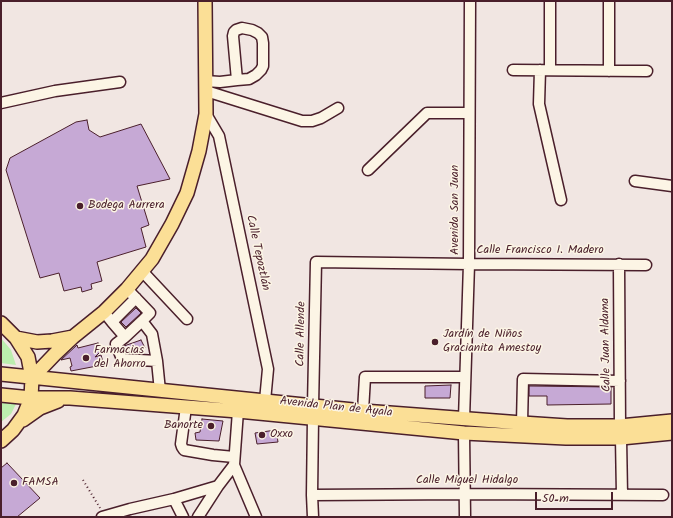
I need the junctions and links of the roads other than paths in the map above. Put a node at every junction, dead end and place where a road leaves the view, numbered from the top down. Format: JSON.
{"nodes":[{"id":1,"x":205,"y":1,"type":"edge"},
{"id":2,"x":470,"y":1,"type":"edge"},
{"id":3,"x":550,"y":1,"type":"edge"},
{"id":4,"x":610,"y":1,"type":"edge"},
{"id":5,"x":513,"y":70,"type":"dead end"},
{"id":6,"x":545,"y":70,"type":"junction"},
{"id":7,"x":609,"y":71,"type":"junction"},
{"id":8,"x":647,"y":71,"type":"dead end"},
{"id":9,"x":238,"y":80,"type":"junction"},
{"id":10,"x":120,"y":82,"type":"dead end"},
{"id":11,"x":206,"y":86,"type":"junction"},
{"id":12,"x":1,"y":102,"type":"edge"},
{"id":13,"x":338,"y":108,"type":"dead end"},
{"id":14,"x":469,"y":112,"type":"junction"},
{"id":15,"x":206,"y":114,"type":"junction"},
{"id":16,"x":368,"y":170,"type":"dead end"},
{"id":17,"x":635,"y":181,"type":"dead end"},
{"id":18,"x":672,"y":186,"type":"edge"},
{"id":19,"x":561,"y":200,"type":"dead end"},
{"id":20,"x":316,"y":262,"type":"joint"},
{"id":21,"x":469,"y":264,"type":"junction"},
{"id":22,"x":619,"y":264,"type":"junction"},
{"id":23,"x":646,"y":265,"type":"dead end"},
{"id":24,"x":142,"y":271,"type":"junction"},
{"id":25,"x":131,"y":294,"type":"junction"},
{"id":26,"x":108,"y":317,"type":"junction"},
{"id":27,"x":187,"y":319,"type":"dead end"},
{"id":28,"x":142,"y":321,"type":"junction"},
{"id":29,"x":1,"y":323,"type":"edge"},
{"id":30,"x":73,"y":337,"type":"junction"},
{"id":31,"x":125,"y":337,"type":"junction"},
{"id":32,"x":16,"y":338,"type":"junction"},
{"id":33,"x":55,"y":354,"type":"junction"},
{"id":34,"x":157,"y":361,"type":"junction"},
{"id":35,"x":1,"y":374,"type":"edge"},
{"id":36,"x":465,"y":377,"type":"junction"},
{"id":37,"x":32,"y":378,"type":"junction"},
{"id":38,"x":63,"y":381,"type":"junction"},
{"id":39,"x":620,"y":381,"type":"junction"},
{"id":40,"x":160,"y":391,"type":"junction"},
{"id":41,"x":1,"y":395,"type":"edge"},
{"id":42,"x":31,"y":398,"type":"junction"},
{"id":43,"x":70,"y":398,"type":"junction"},
{"id":44,"x":265,"y":401,"type":"junction"},
{"id":45,"x":186,"y":407,"type":"junction"},
{"id":46,"x":238,"y":411,"type":"junction"},
{"id":47,"x":363,"y":411,"type":"junction"},
{"id":48,"x":313,"y":412,"type":"junction"},
{"id":49,"x":464,"y":419,"type":"junction"},
{"id":50,"x":672,"y":421,"type":"edge"},
{"id":51,"x":522,"y":423,"type":"junction"},
{"id":52,"x":13,"y":430,"type":"junction"},
{"id":53,"x":621,"y":432,"type":"junction"},
{"id":54,"x":464,"y":433,"type":"junction"},
{"id":55,"x":672,"y":433,"type":"edge"},
{"id":56,"x":1,"y":441,"type":"edge"},
{"id":57,"x":234,"y":461,"type":"junction"},
{"id":58,"x":218,"y":486,"type":"junction"},
{"id":59,"x":466,"y":494,"type":"junction"},
{"id":60,"x":312,"y":495,"type":"junction"},
{"id":61,"x":622,"y":495,"type":"junction"},
{"id":62,"x":663,"y":495,"type":"dead end"},
{"id":63,"x":174,"y":499,"type":"junction"},
{"id":64,"x":104,"y":516,"type":"edge"},
{"id":65,"x":183,"y":517,"type":"edge"},
{"id":66,"x":198,"y":517,"type":"edge"},
{"id":67,"x":256,"y":517,"type":"edge"},
{"id":68,"x":313,"y":517,"type":"edge"},
{"id":69,"x":465,"y":517,"type":"edge"}],
"edges":[{"from":1,"to":11,"type":"main road"},
{"from":2,"to":14,"type":"street","name":"Avenida San Juan"},
{"from":3,"to":6,"type":"street"},
{"from":4,"to":7,"type":"street"},
{"from":5,"to":6,"type":"street"},
{"from":6,"to":7,"type":"street"},
{"from":6,"to":19,"type":"street"},
{"from":7,"to":8,"type":"street"},
{"from":9,"to":9,"type":"street"},
{"from":9,"to":11,"type":"street"},
{"from":10,"to":12,"type":"street"},
{"from":11,"to":13,"type":"street"},
{"from":11,"to":15,"type":"main road"},
{"from":14,"to":16,"type":"street"},
{"from":14,"to":21,"type":"street","name":"Avenida San Juan"},
{"from":15,"to":24,"type":"main road"},
{"from":15,"to":44,"type":"street","name":"Calle Tepoztlán"},
{"from":17,"to":18,"type":"street"},
{"from":20,"to":21,"type":"street","name":"Calle Francisco I. Madero"},
{"from":20,"to":48,"type":"street","name":"Calle Allende"},
{"from":21,"to":22,"type":"street","name":"Calle Francisco I. Madero"},
{"from":21,"to":36,"type":"street","name":"Avenida San Juan"},
{"from":22,"to":23,"type":"street","name":"Calle Francisco I. Madero"},
{"from":22,"to":39,"type":"street","name":"Calle Juan Aldama"},
{"from":24,"to":25,"type":"main road"},
{"from":24,"to":27,"type":"street"},
{"from":25,"to":26,"type":"main road"},
{"from":25,"to":28,"type":"street"},
{"from":26,"to":30,"type":"main road"},
{"from":26,"to":31,"type":"street"},
{"from":28,"to":31,"type":"street"},
{"from":28,"to":34,"type":"street"},
{"from":29,"to":32,"type":"main road"},
{"from":30,"to":32,"type":"main road"},
{"from":30,"to":33,"type":"main road"},
{"from":31,"to":34,"type":"street"},
{"from":32,"to":37,"type":"main road"},
{"from":33,"to":37,"type":"main road"},
{"from":33,"to":38,"type":"main road"},
{"from":34,"to":40,"type":"street"},
{"from":35,"to":37,"type":"main road","name":"Avenida Plan de Ayala"},
{"from":36,"to":47,"type":"street"},
{"from":36,"to":49,"type":"street","name":"Avenida San Juan"},
{"from":37,"to":38,"type":"main road","name":"Avenida Plan de Ayala"},
{"from":37,"to":42,"type":"main road"},
{"from":38,"to":40,"type":"main road","name":"Avenida Plan de Ayala"},
{"from":39,"to":51,"type":"street"},
{"from":39,"to":53,"type":"street","name":"Calle Juan Aldama"},
{"from":40,"to":44,"type":"main road","name":"Avenida Plan de Ayala"},
{"from":41,"to":42,"type":"main road","name":"Avenida Plan de Ayala"},
{"from":42,"to":43,"type":"main road","name":"Avenida Plan de Ayala"},
{"from":42,"to":52,"type":"main road"},
{"from":43,"to":45,"type":"main road","name":"Avenida Plan de Ayala"},
{"from":43,"to":52,"type":"main road"},
{"from":44,"to":48,"type":"main road","name":"Avenida Plan de Ayala"},
{"from":45,"to":46,"type":"main road","name":"Avenida Plan de Ayala"},
{"from":45,"to":57,"type":"street"},
{"from":46,"to":48,"type":"main road","name":"Avenida Plan de Ayala"},
{"from":46,"to":57,"type":"street"},
{"from":47,"to":48,"type":"main road","name":"Avenida Plan de Ayala"},
{"from":47,"to":49,"type":"main road","name":"Avenida Plan de Ayala"},
{"from":48,"to":54,"type":"main road","name":"Avenida Plan de Ayala"},
{"from":48,"to":60,"type":"street","name":"Calle Allende"},
{"from":49,"to":51,"type":"main road","name":"Avenida Plan de Ayala"},
{"from":50,"to":53,"type":"main road","name":"Avenida Plan de Ayala"},
{"from":51,"to":53,"type":"main road","name":"Avenida Plan de Ayala"},
{"from":52,"to":56,"type":"main road"},
{"from":53,"to":54,"type":"main road","name":"Avenida Plan de Ayala"},
{"from":53,"to":55,"type":"main road","name":"Avenida Plan de Ayala"},
{"from":53,"to":61,"type":"street","name":"Calle Juan Aldama"},
{"from":54,"to":59,"type":"street"},
{"from":57,"to":58,"type":"street"},
{"from":57,"to":67,"type":"street"},
{"from":58,"to":63,"type":"street"},
{"from":58,"to":66,"type":"street"},
{"from":59,"to":60,"type":"street","name":"Calle Miguel Hidalgo"},
{"from":59,"to":61,"type":"street","name":"Calle Miguel Hidalgo"},
{"from":59,"to":69,"type":"street"},
{"from":60,"to":68,"type":"street","name":"Calle Allende"},
{"from":61,"to":62,"type":"street","name":"Calle Miguel Hidalgo"},
{"from":63,"to":64,"type":"street"},
{"from":63,"to":65,"type":"street"}]}
